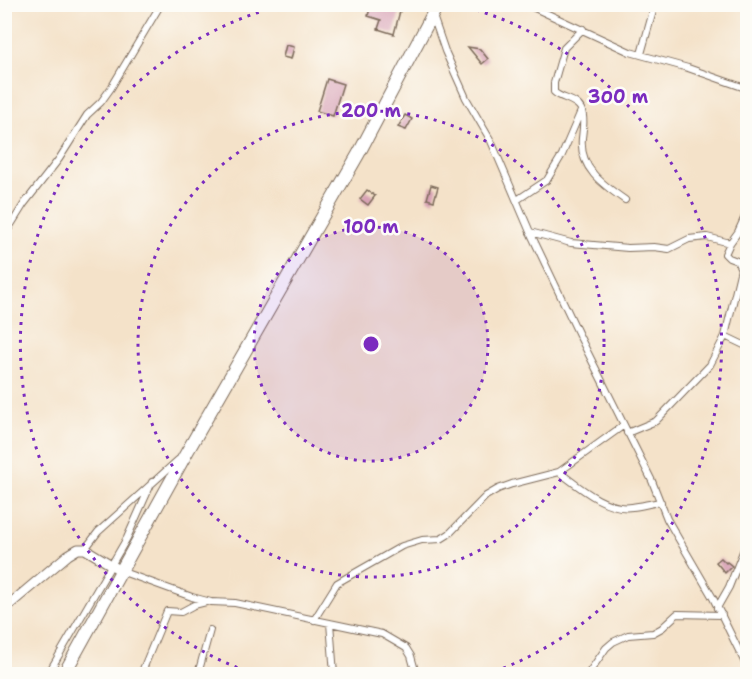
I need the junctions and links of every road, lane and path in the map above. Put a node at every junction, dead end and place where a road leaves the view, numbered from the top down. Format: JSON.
{"nodes":[{"id":1,"x":161,"y":4,"type":"edge"},
{"id":2,"x":526,"y":4,"type":"edge"},
{"id":3,"x":655,"y":4,"type":"edge"},
{"id":4,"x":541,"y":7,"type":"edge"},
{"id":5,"x":435,"y":10,"type":"edge"},
{"id":6,"x":583,"y":29,"type":"junction"},
{"id":7,"x":641,"y":54,"type":"junction"},
{"id":8,"x":747,"y":88,"type":"edge"},
{"id":9,"x":582,"y":110,"type":"junction"},
{"id":10,"x":517,"y":200,"type":"junction"},
{"id":11,"x":625,"y":200,"type":"dead end"},
{"id":12,"x":747,"y":210,"type":"edge"},
{"id":13,"x":530,"y":232,"type":"junction"},
{"id":14,"x":4,"y":236,"type":"edge"},
{"id":15,"x":729,"y":243,"type":"junction"},
{"id":16,"x":724,"y":336,"type":"junction"},
{"id":17,"x":747,"y":347,"type":"edge"},
{"id":18,"x":624,"y":425,"type":"junction"},
{"id":19,"x":627,"y":433,"type":"junction"},
{"id":20,"x":188,"y":452,"type":"junction"},
{"id":21,"x":559,"y":471,"type":"junction"},
{"id":22,"x":152,"y":482,"type":"junction"},
{"id":23,"x":661,"y":502,"type":"junction"},
{"id":24,"x":747,"y":539,"type":"edge"},
{"id":25,"x":85,"y":549,"type":"junction"},
{"id":26,"x":111,"y":566,"type":"junction"},
{"id":27,"x":123,"y":572,"type":"junction"},
{"id":28,"x":211,"y":602,"type":"junction"},
{"id":29,"x":717,"y":608,"type":"junction"},
{"id":30,"x":4,"y":609,"type":"edge"},
{"id":31,"x":722,"y":615,"type":"junction"},
{"id":32,"x":314,"y":620,"type":"junction"},
{"id":33,"x":330,"y":623,"type":"junction"},
{"id":34,"x":210,"y":630,"type":"dead end"},
{"id":35,"x":747,"y":669,"type":"edge"},
{"id":36,"x":48,"y":675,"type":"edge"},
{"id":37,"x":64,"y":675,"type":"edge"},
{"id":38,"x":141,"y":675,"type":"edge"},
{"id":39,"x":198,"y":675,"type":"edge"},
{"id":40,"x":334,"y":675,"type":"edge"},
{"id":41,"x":416,"y":675,"type":"edge"},
{"id":42,"x":588,"y":675,"type":"edge"}],
"edges":[{"from":1,"to":14,"type":"street"},
{"from":2,"to":4,"type":"street"},
{"from":3,"to":7,"type":"street"},
{"from":4,"to":6,"type":"street"},
{"from":5,"to":10,"type":"street"},
{"from":5,"to":20,"type":"highway"},
{"from":6,"to":7,"type":"street"},
{"from":6,"to":9,"type":"street"},
{"from":7,"to":8,"type":"street"},
{"from":9,"to":10,"type":"street"},
{"from":9,"to":11,"type":"street"},
{"from":10,"to":13,"type":"street"},
{"from":12,"to":15,"type":"street"},
{"from":13,"to":15,"type":"street"},
{"from":13,"to":18,"type":"street"},
{"from":15,"to":16,"type":"street"},
{"from":16,"to":17,"type":"street"},
{"from":16,"to":19,"type":"street"},
{"from":18,"to":19,"type":"street"},
{"from":18,"to":21,"type":"street"},
{"from":19,"to":23,"type":"street"},
{"from":20,"to":22,"type":"street"},
{"from":20,"to":27,"type":"highway"},
{"from":21,"to":23,"type":"street"},
{"from":21,"to":32,"type":"street"},
{"from":22,"to":25,"type":"street"},
{"from":22,"to":26,"type":"street"},
{"from":23,"to":29,"type":"street"},
{"from":24,"to":29,"type":"street"},
{"from":25,"to":26,"type":"street"},
{"from":25,"to":30,"type":"street"},
{"from":26,"to":27,"type":"street"},
{"from":26,"to":36,"type":"street"},
{"from":27,"to":28,"type":"street"},
{"from":27,"to":37,"type":"highway"},
{"from":28,"to":32,"type":"street"},
{"from":28,"to":38,"type":"street"},
{"from":29,"to":31,"type":"street"},
{"from":31,"to":35,"type":"street"},
{"from":31,"to":42,"type":"street"},
{"from":32,"to":33,"type":"street"},
{"from":33,"to":40,"type":"street"},
{"from":33,"to":41,"type":"street"},
{"from":34,"to":39,"type":"street"}]}
